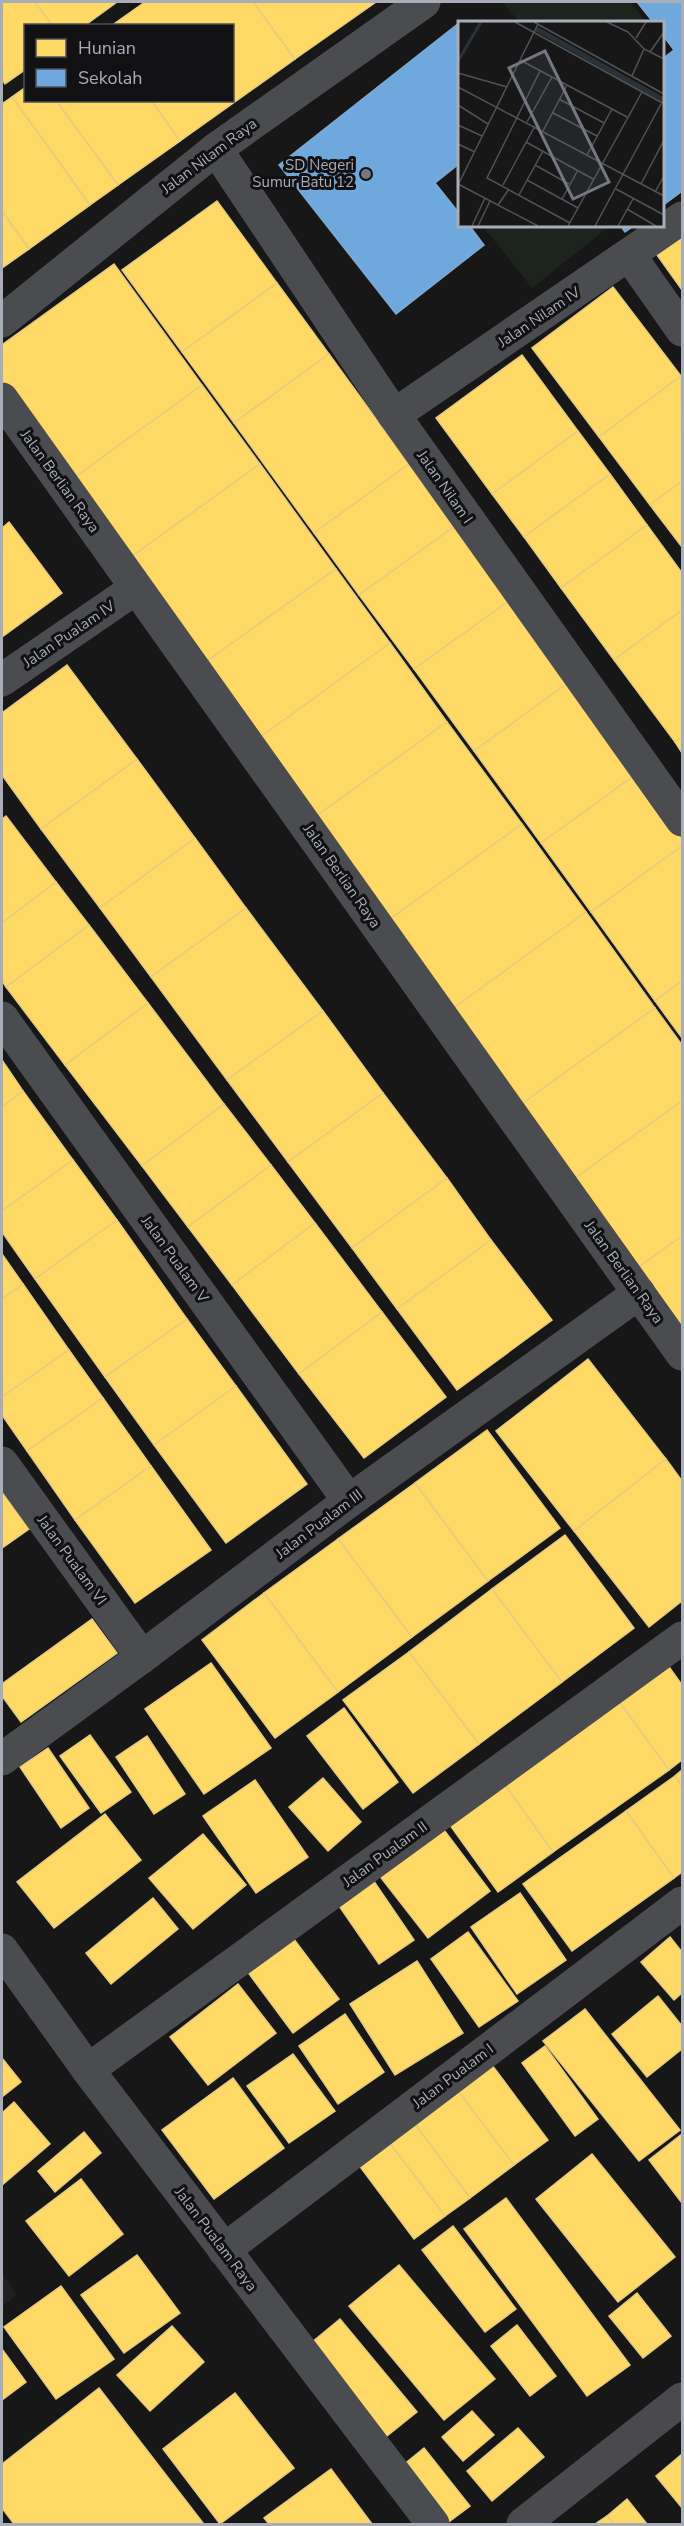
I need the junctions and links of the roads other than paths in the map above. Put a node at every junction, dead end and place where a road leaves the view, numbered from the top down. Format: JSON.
{"nodes":[{"id":1,"x":424,"y":2,"type":"edge"},
{"id":2,"x":216,"y":149,"type":"junction"},
{"id":3,"x":682,"y":218,"type":"edge"},
{"id":4,"x":630,"y":256,"type":"junction"},
{"id":5,"x":2,"y":321,"type":"edge"},
{"id":6,"x":682,"y":330,"type":"edge"},
{"id":7,"x":2,"y":399,"type":"edge"},
{"id":8,"x":394,"y":415,"type":"junction"},
{"id":9,"x":136,"y":588,"type":"junction"},
{"id":10,"x":2,"y":680,"type":"edge"},
{"id":11,"x":682,"y":820,"type":"edge"},
{"id":12,"x":2,"y":1018,"type":"edge"},
{"id":13,"x":639,"y":1293,"type":"junction"},
{"id":14,"x":682,"y":1354,"type":"edge"},
{"id":15,"x":2,"y":1463,"type":"edge"},
{"id":16,"x":349,"y":1501,"type":"junction"},
{"id":17,"x":682,"y":1638,"type":"edge"},
{"id":18,"x":142,"y":1657,"type":"junction"},
{"id":19,"x":2,"y":1759,"type":"edge"},
{"id":20,"x":682,"y":1903,"type":"edge"},
{"id":21,"x":2,"y":1950,"type":"edge"},
{"id":22,"x":88,"y":2070,"type":"junction"},
{"id":23,"x":224,"y":2250,"type":"junction"},
{"id":24,"x":682,"y":2399,"type":"edge"},
{"id":25,"x":433,"y":2524,"type":"edge"},
{"id":26,"x":523,"y":2524,"type":"edge"}],
"edges":[{"from":1,"to":2,"type":"street","name":"Jalan Nilam Raya"},
{"from":2,"to":5,"type":"street","name":"Jalan Nilam Raya"},
{"from":2,"to":8,"type":"street","name":"Jalan Nilam I"},
{"from":3,"to":4,"type":"street","name":"Jalan Nilam IV"},
{"from":4,"to":6,"type":"street"},
{"from":4,"to":8,"type":"street","name":"Jalan Nilam IV"},
{"from":7,"to":9,"type":"street","name":"Jalan Berlian Raya"},
{"from":8,"to":11,"type":"street","name":"Jalan Nilam I"},
{"from":9,"to":10,"type":"street","name":"Jalan Pualam IV"},
{"from":9,"to":13,"type":"street","name":"Jalan Berlian Raya"},
{"from":12,"to":16,"type":"street","name":"Jalan Pualam V"},
{"from":13,"to":14,"type":"street","name":"Jalan Berlian Raya"},
{"from":13,"to":16,"type":"street","name":"Jalan Pualam III"},
{"from":15,"to":18,"type":"street","name":"Jalan Pualam VI"},
{"from":16,"to":18,"type":"street","name":"Jalan Pualam III"},
{"from":17,"to":22,"type":"street","name":"Jalan Pualam II"},
{"from":18,"to":19,"type":"street","name":"Jalan Pualam III"},
{"from":20,"to":23,"type":"street","name":"Jalan Pualam I"},
{"from":21,"to":22,"type":"street","name":"Jalan Pualam Raya"},
{"from":22,"to":23,"type":"street","name":"Jalan Pualam Raya"},
{"from":23,"to":25,"type":"street","name":"Jalan Pualam Raya"},
{"from":24,"to":26,"type":"street"}]}
